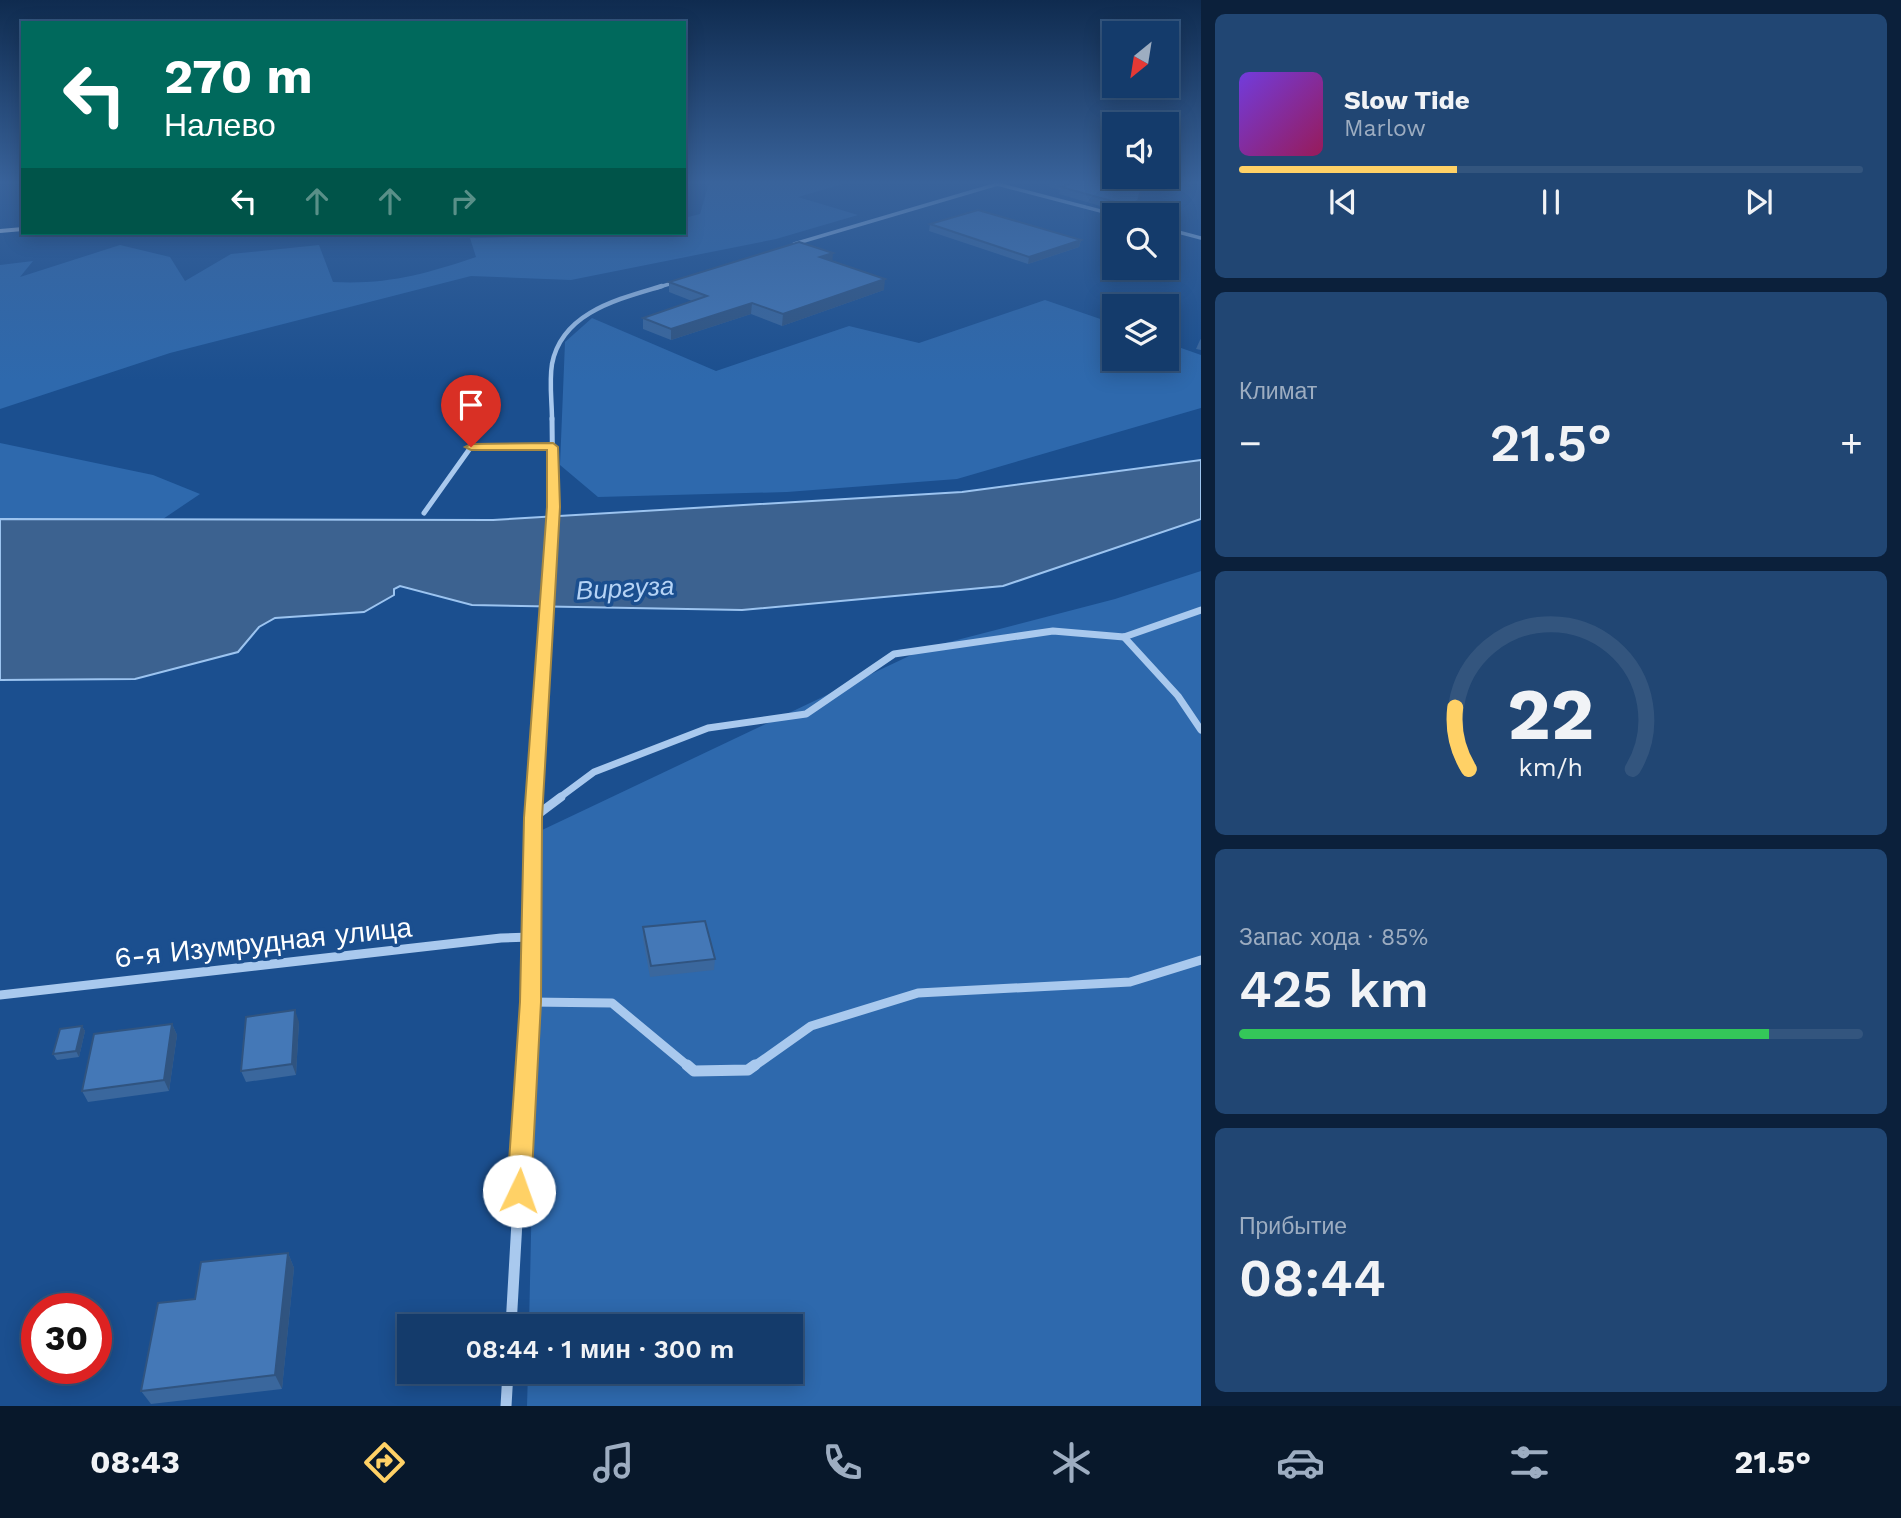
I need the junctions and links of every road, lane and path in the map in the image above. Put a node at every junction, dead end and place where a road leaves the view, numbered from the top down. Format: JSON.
{"nodes":[{"id":1,"x":687,"y":278,"type":"edge"},
{"id":2,"x":553,"y":447,"type":"junction"},
{"id":3,"x":424,"y":513,"type":"dead end"},
{"id":4,"x":1201,"y":610,"type":"edge"},
{"id":5,"x":1124,"y":637,"type":"junction"},
{"id":6,"x":1201,"y":730,"type":"edge"},
{"id":7,"x":533,"y":818,"type":"junction"},
{"id":8,"x":531,"y":937,"type":"junction"},
{"id":9,"x":1201,"y":960,"type":"edge"},
{"id":10,"x":0,"y":995,"type":"edge"},
{"id":11,"x":530,"y":1002,"type":"junction"},
{"id":12,"x":512,"y":1314,"type":"edge"},
{"id":13,"x":507,"y":1384,"type":"edge"},
{"id":14,"x":506,"y":1406,"type":"edge"}],
"edges":[{"from":1,"to":2,"type":"street"},
{"from":2,"to":3,"type":"street"},
{"from":2,"to":7,"type":"street"},
{"from":4,"to":5,"type":"street"},
{"from":5,"to":6,"type":"street"},
{"from":5,"to":7,"type":"street"},
{"from":7,"to":8,"type":"street"},
{"from":8,"to":10,"type":"street","name":"6-я Изумрудная улица"},
{"from":8,"to":11,"type":"street"},
{"from":9,"to":11,"type":"street"},
{"from":11,"to":12,"type":"street"},
{"from":13,"to":14,"type":"street"}]}
